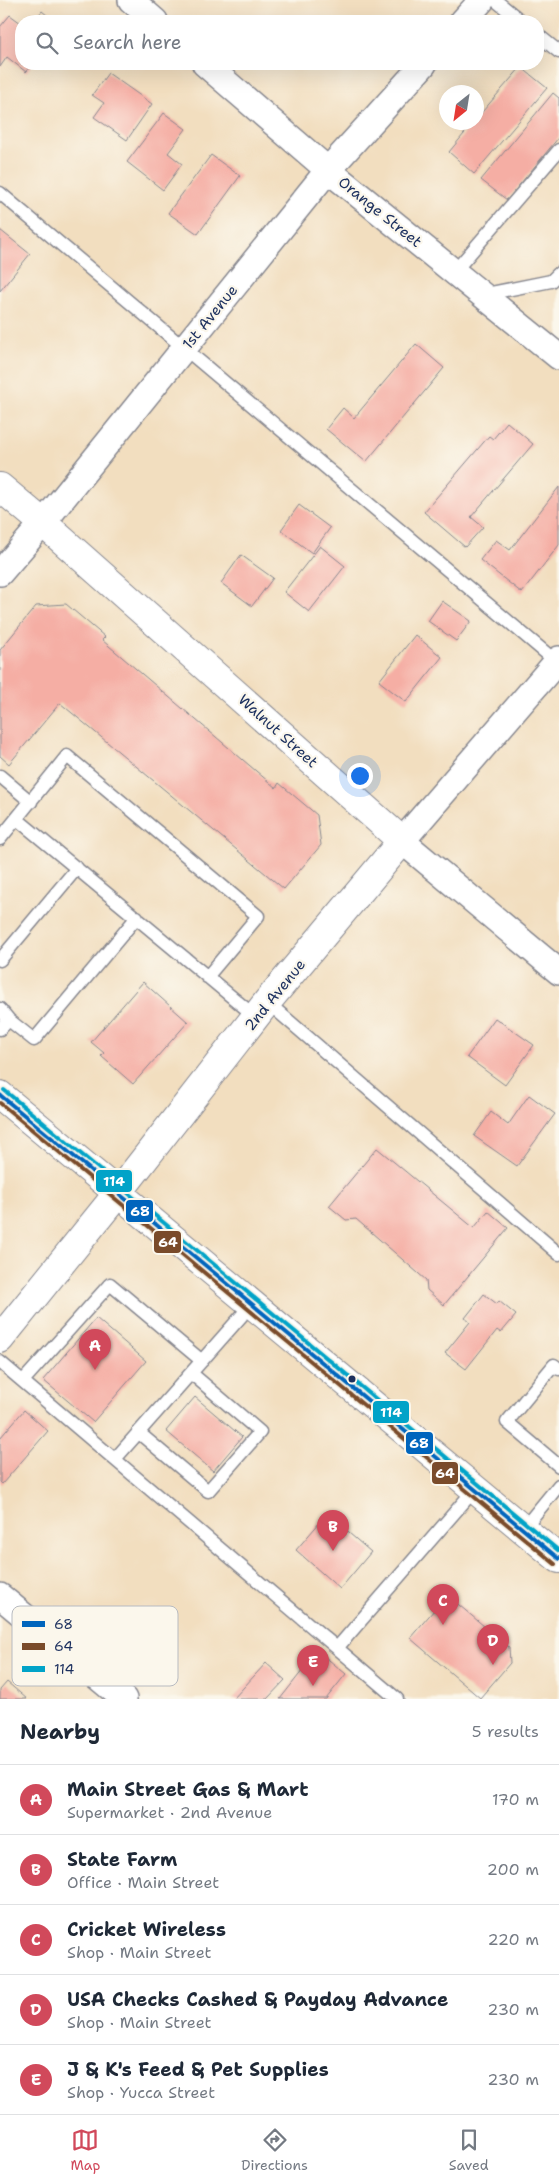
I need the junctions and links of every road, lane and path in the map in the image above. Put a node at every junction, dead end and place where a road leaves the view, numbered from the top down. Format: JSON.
{"nodes":[{"id":1,"x":131,"y":0,"type":"edge"},
{"id":2,"x":482,"y":0,"type":"edge"},
{"id":3,"x":495,"y":0,"type":"edge"},
{"id":4,"x":148,"y":15,"type":"edge"},
{"id":5,"x":468,"y":15,"type":"edge"},
{"id":6,"x":514,"y":15,"type":"edge"},
{"id":7,"x":544,"y":40,"type":"edge"},
{"id":8,"x":559,"y":52,"type":"edge"},
{"id":9,"x":212,"y":70,"type":"edge"},
{"id":10,"x":419,"y":70,"type":"edge"},
{"id":11,"x":559,"y":150,"type":"edge"},
{"id":12,"x":328,"y":170,"type":"junction"},
{"id":13,"x":0,"y":193,"type":"edge"},
{"id":14,"x":454,"y":272,"type":"junction"},
{"id":15,"x":559,"y":273,"type":"edge"},
{"id":16,"x":481,"y":295,"type":"junction"},
{"id":17,"x":185,"y":348,"type":"junction"},
{"id":18,"x":559,"y":357,"type":"edge"},
{"id":19,"x":0,"y":487,"type":"edge"},
{"id":20,"x":43,"y":523,"type":"junction"},
{"id":21,"x":0,"y":573,"type":"edge"},
{"id":22,"x":558,"y":661,"type":"edge"},
{"id":23,"x":0,"y":776,"type":"edge"},
{"id":24,"x":31,"y":802,"type":"junction"},
{"id":25,"x":17,"y":820,"type":"junction"},
{"id":26,"x":0,"y":839,"type":"edge"},
{"id":27,"x":402,"y":841,"type":"junction"},
{"id":28,"x":77,"y":868,"type":"junction"},
{"id":29,"x":137,"y":918,"type":"junction"},
{"id":30,"x":0,"y":960,"type":"edge"},
{"id":31,"x":559,"y":972,"type":"edge"},
{"id":32,"x":207,"y":977,"type":"junction"},
{"id":33,"x":0,"y":1009,"type":"edge"},
{"id":34,"x":262,"y":1010,"type":"junction"},
{"id":35,"x":9,"y":1020,"type":"junction"},
{"id":36,"x":0,"y":1030,"type":"edge"},
{"id":37,"x":0,"y":1095,"type":"edge"},
{"id":38,"x":118,"y":1194,"type":"junction"},
{"id":39,"x":559,"y":1254,"type":"edge"},
{"id":40,"x":252,"y":1304,"type":"junction"},
{"id":41,"x":0,"y":1339,"type":"edge"},
{"id":42,"x":0,"y":1362,"type":"edge"},
{"id":43,"x":202,"y":1362,"type":"junction"},
{"id":44,"x":557,"y":1365,"type":"edge"},
{"id":45,"x":191,"y":1373,"type":"junction"},
{"id":46,"x":23,"y":1381,"type":"junction"},
{"id":47,"x":138,"y":1432,"type":"junction"},
{"id":48,"x":115,"y":1459,"type":"junction"},
{"id":49,"x":559,"y":1466,"type":"edge"},
{"id":50,"x":559,"y":1486,"type":"edge"},
{"id":51,"x":475,"y":1489,"type":"junction"},
{"id":52,"x":523,"y":1529,"type":"junction"},
{"id":53,"x":559,"y":1559,"type":"edge"},
{"id":54,"x":0,"y":1596,"type":"edge"},
{"id":55,"x":12,"y":1606,"type":"edge"},
{"id":56,"x":337,"y":1648,"type":"junction"},
{"id":57,"x":108,"y":1686,"type":"edge"},
{"id":58,"x":124,"y":1699,"type":"edge"},
{"id":59,"x":396,"y":1699,"type":"edge"}],
"edges":[{"from":1,"to":4,"type":"street"},
{"from":2,"to":5,"type":"street"},
{"from":3,"to":6,"type":"lane"},
{"from":7,"to":8,"type":"lane"},
{"from":9,"to":12,"type":"street","name":"Orange Street"},
{"from":10,"to":12,"type":"street","name":"1st Avenue"},
{"from":11,"to":14,"type":"lane"},
{"from":12,"to":14,"type":"street","name":"Orange Street"},
{"from":12,"to":17,"type":"street","name":"1st Avenue"},
{"from":13,"to":17,"type":"lane"},
{"from":14,"to":16,"type":"street","name":"Orange Street"},
{"from":15,"to":16,"type":"lane"},
{"from":16,"to":18,"type":"street","name":"Orange Street"},
{"from":17,"to":20,"type":"street","name":"1st Avenue"},
{"from":17,"to":22,"type":"lane"},
{"from":19,"to":20,"type":"main road","name":"Walnut Street"},
{"from":20,"to":21,"type":"street","name":"1st Avenue"},
{"from":20,"to":27,"type":"main road","name":"Walnut Street"},
{"from":22,"to":27,"type":"street","name":"2nd Avenue"},
{"from":23,"to":24,"type":"lane"},
{"from":24,"to":25,"type":"lane"},
{"from":24,"to":32,"type":"lane"},
{"from":25,"to":26,"type":"lane"},
{"from":25,"to":28,"type":"lane"},
{"from":27,"to":31,"type":"street","name":"Walnut Street"},
{"from":27,"to":34,"type":"main road","name":"2nd Avenue"},
{"from":28,"to":29,"type":"lane"},
{"from":28,"to":30,"type":"lane"},
{"from":29,"to":32,"type":"lane"},
{"from":29,"to":35,"type":"lane"},
{"from":32,"to":34,"type":"lane"},
{"from":33,"to":35,"type":"lane"},
{"from":34,"to":38,"type":"main road","name":"2nd Avenue"},
{"from":34,"to":39,"type":"lane"},
{"from":35,"to":36,"type":"lane"},
{"from":37,"to":38,"type":"main road"},
{"from":38,"to":40,"type":"main road"},
{"from":38,"to":41,"type":"main road","name":"2nd Avenue"},
{"from":40,"to":43,"type":"lane"},
{"from":40,"to":51,"type":"main road"},
{"from":42,"to":46,"type":"lane"},
{"from":43,"to":45,"type":"lane"},
{"from":43,"to":46,"type":"lane"},
{"from":44,"to":49,"type":"lane"},
{"from":45,"to":47,"type":"lane"},
{"from":45,"to":47,"type":"lane"},
{"from":46,"to":48,"type":"lane"},
{"from":47,"to":48,"type":"lane"},
{"from":48,"to":56,"type":"lane"},
{"from":50,"to":52,"type":"lane"},
{"from":51,"to":52,"type":"main road"},
{"from":51,"to":56,"type":"lane"},
{"from":52,"to":53,"type":"main road"},
{"from":54,"to":55,"type":"street"},
{"from":56,"to":59,"type":"lane"},
{"from":57,"to":58,"type":"street"}]}
